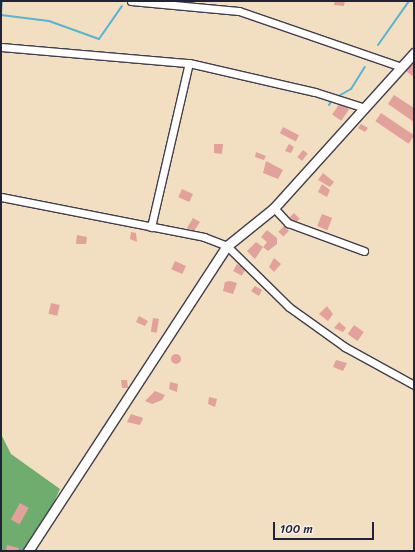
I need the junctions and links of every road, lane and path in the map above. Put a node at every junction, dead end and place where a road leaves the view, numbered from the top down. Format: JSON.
{"nodes":[{"id":1,"x":131,"y":1,"type":"edge"},
{"id":2,"x":1,"y":47,"type":"edge"},
{"id":3,"x":414,"y":53,"type":"edge"},
{"id":4,"x":189,"y":63,"type":"junction"},
{"id":5,"x":402,"y":67,"type":"junction"},
{"id":6,"x":365,"y":108,"type":"junction"},
{"id":7,"x":1,"y":197,"type":"edge"},
{"id":8,"x":274,"y":208,"type":"junction"},
{"id":9,"x":151,"y":227,"type":"junction"},
{"id":10,"x":227,"y":246,"type":"junction"},
{"id":11,"x":364,"y":251,"type":"dead end"},
{"id":12,"x":414,"y":385,"type":"edge"},
{"id":13,"x":28,"y":551,"type":"edge"}],
"edges":[{"from":1,"to":5,"type":"street"},
{"from":2,"to":4,"type":"street"},
{"from":3,"to":5,"type":"street"},
{"from":4,"to":6,"type":"street"},
{"from":4,"to":9,"type":"street"},
{"from":5,"to":6,"type":"street"},
{"from":6,"to":8,"type":"street"},
{"from":7,"to":9,"type":"street"},
{"from":8,"to":10,"type":"street"},
{"from":8,"to":11,"type":"street"},
{"from":9,"to":10,"type":"street"},
{"from":10,"to":12,"type":"street"},
{"from":10,"to":13,"type":"street"}]}
